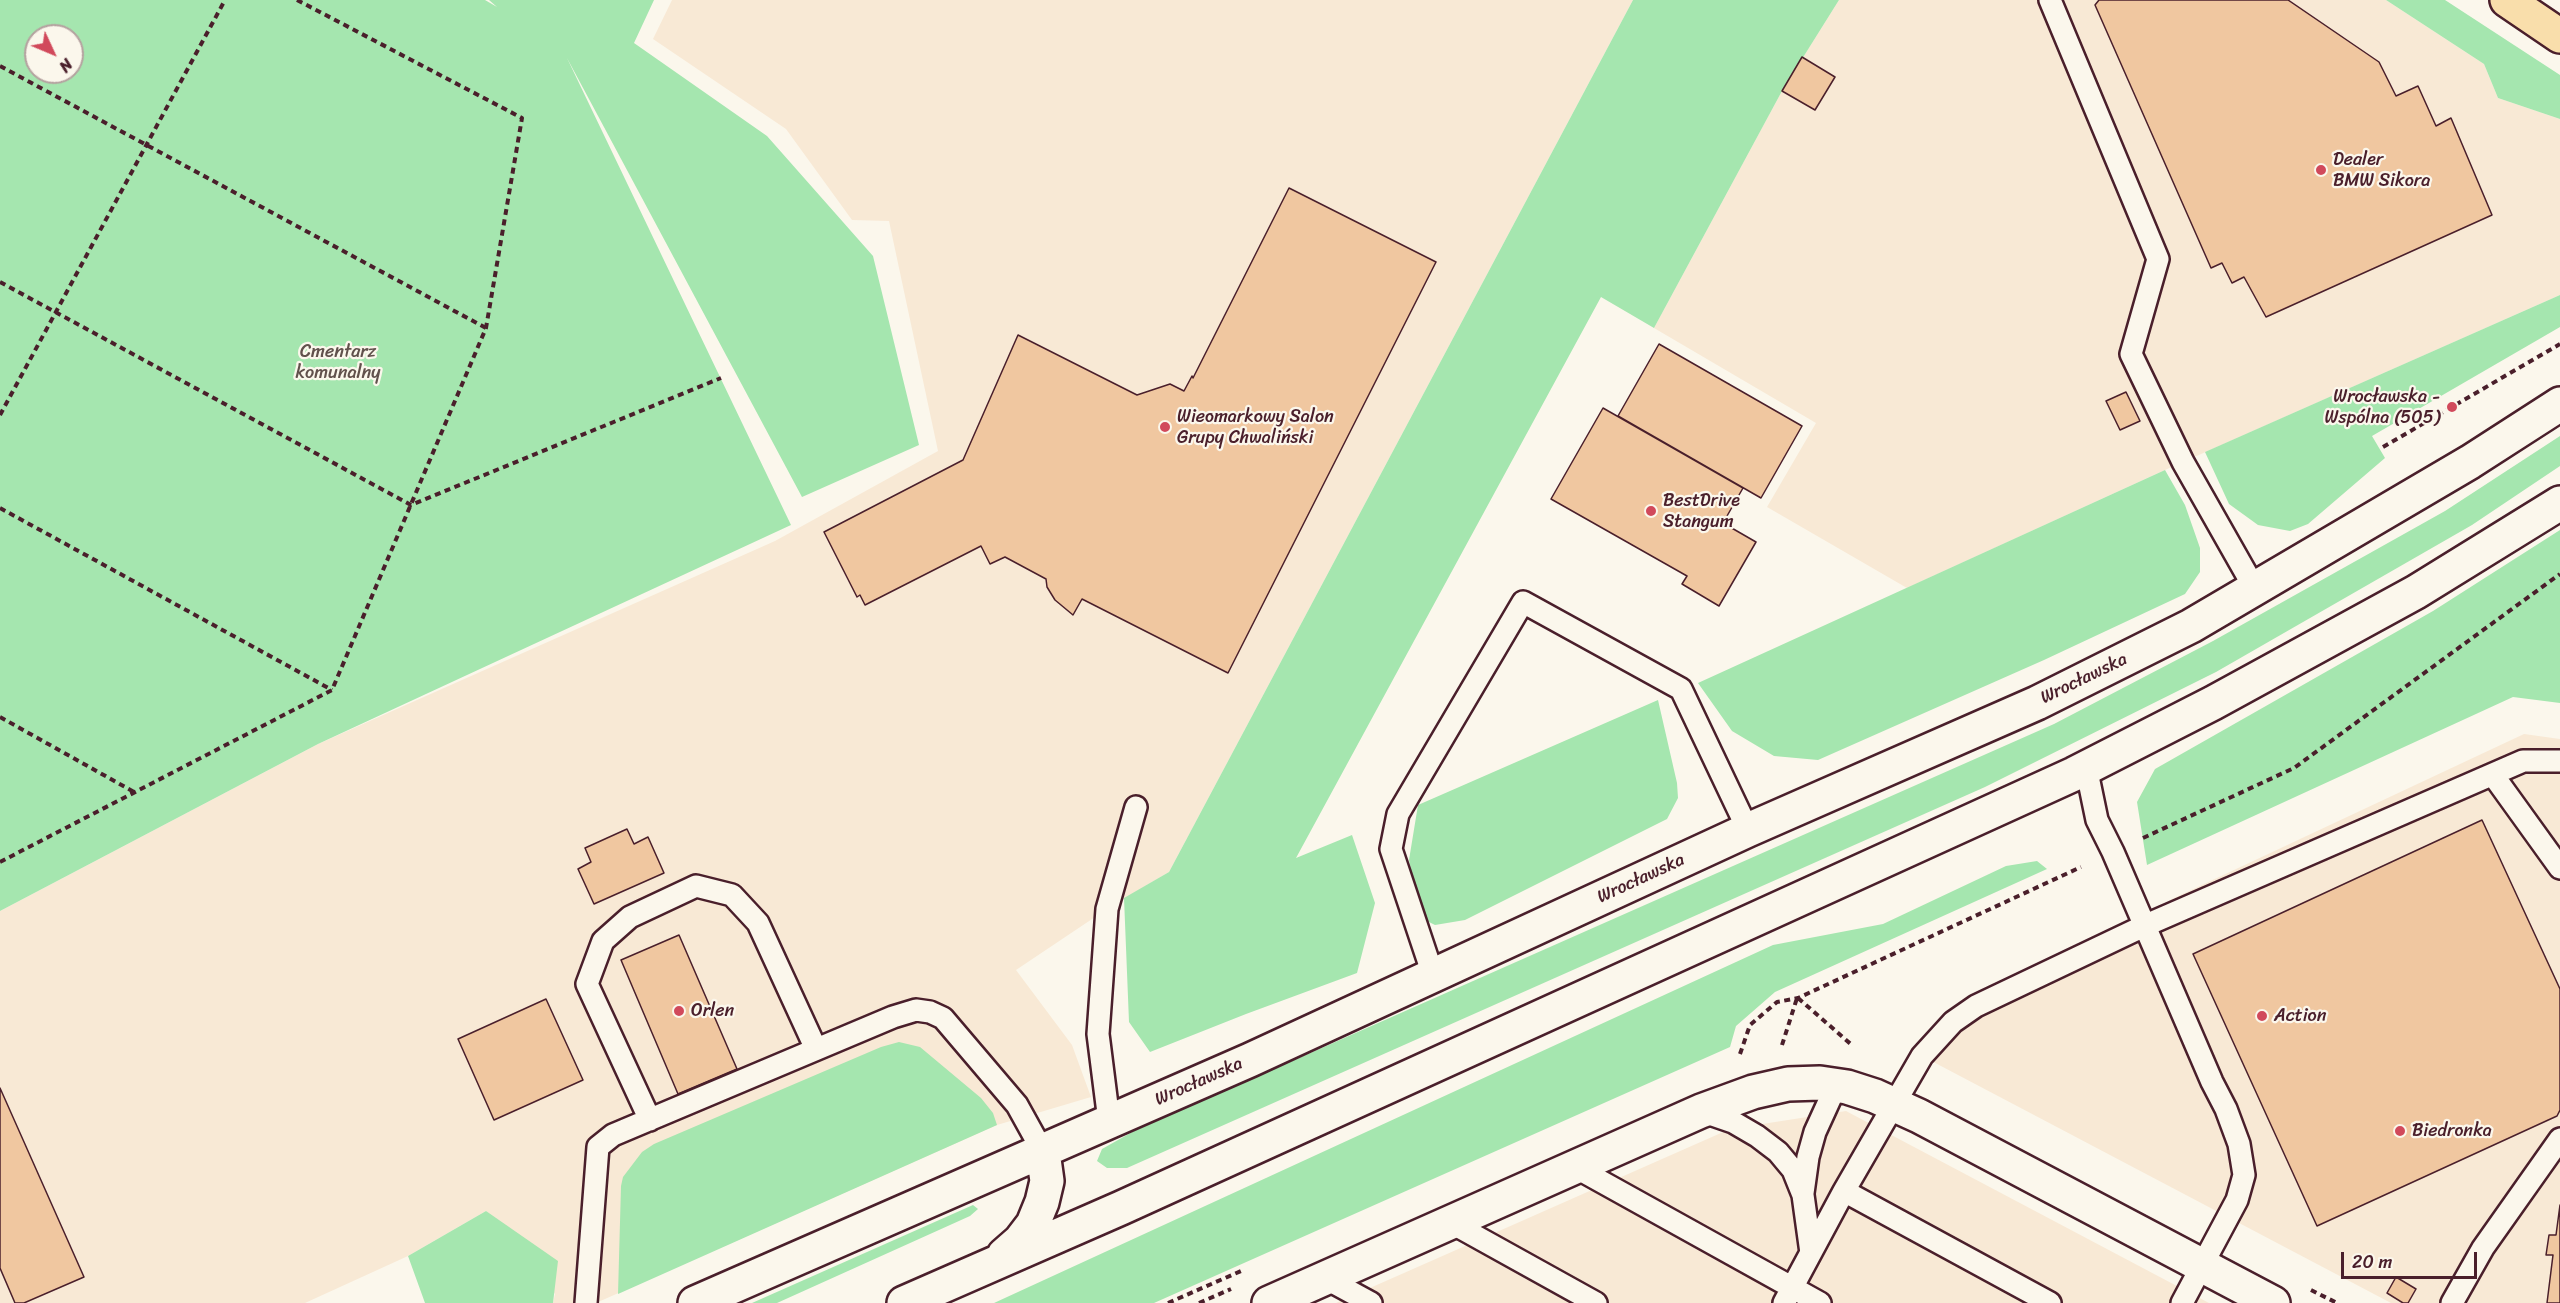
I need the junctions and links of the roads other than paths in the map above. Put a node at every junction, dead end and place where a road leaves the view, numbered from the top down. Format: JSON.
{"nodes":[{"id":1,"x":2050,"y":0,"type":"edge"},
{"id":2,"x":2507,"y":0,"type":"edge"},
{"id":3,"x":2560,"y":36,"type":"edge"},
{"id":4,"x":2560,"y":404,"type":"edge"},
{"id":5,"x":2560,"y":503,"type":"edge"},
{"id":6,"x":2255,"y":589,"type":"junction"},
{"id":7,"x":2560,"y":761,"type":"edge"},
{"id":8,"x":2086,"y":767,"type":"junction"},
{"id":9,"x":2493,"y":775,"type":"junction"},
{"id":10,"x":1136,"y":807,"type":"dead end"},
{"id":11,"x":1748,"y":830,"type":"junction"},
{"id":12,"x":2560,"y":868,"type":"edge"},
{"id":13,"x":2144,"y":926,"type":"junction"},
{"id":14,"x":1433,"y":975,"type":"junction"},
{"id":15,"x":816,"y":1049,"type":"junction"},
{"id":16,"x":1836,"y":1086,"type":"junction"},
{"id":17,"x":1893,"y":1105,"type":"junction"},
{"id":18,"x":1701,"y":1111,"type":"junction"},
{"id":19,"x":650,"y":1119,"type":"junction"},
{"id":20,"x":1109,"y":1121,"type":"junction"},
{"id":21,"x":2560,"y":1139,"type":"edge"},
{"id":22,"x":1043,"y":1152,"type":"junction"},
{"id":23,"x":1575,"y":1167,"type":"junction"},
{"id":24,"x":1844,"y":1191,"type":"junction"},
{"id":25,"x":1803,"y":1195,"type":"junction"},
{"id":26,"x":1450,"y":1222,"type":"junction"},
{"id":27,"x":1811,"y":1253,"type":"junction"},
{"id":28,"x":994,"y":1264,"type":"junction"},
{"id":29,"x":2202,"y":1265,"type":"junction"},
{"id":30,"x":1325,"y":1278,"type":"junction"},
{"id":31,"x":1788,"y":1295,"type":"edge"},
{"id":32,"x":586,"y":1303,"type":"edge"},
{"id":33,"x":695,"y":1303,"type":"edge"},
{"id":34,"x":904,"y":1303,"type":"edge"},
{"id":35,"x":1269,"y":1303,"type":"edge"},
{"id":36,"x":1371,"y":1303,"type":"edge"},
{"id":37,"x":1596,"y":1303,"type":"edge"},
{"id":38,"x":1821,"y":1303,"type":"edge"},
{"id":39,"x":2049,"y":1303,"type":"edge"},
{"id":40,"x":2182,"y":1303,"type":"edge"},
{"id":41,"x":2273,"y":1303,"type":"edge"},
{"id":42,"x":2452,"y":1303,"type":"edge"}],
"edges":[{"from":1,"to":6,"type":"lane"},
{"from":2,"to":3,"type":"main road"},
{"from":4,"to":6,"type":"main road","name":"Wrocławska"},
{"from":5,"to":8,"type":"main road"},
{"from":6,"to":11,"type":"main road","name":"Wrocławska"},
{"from":7,"to":9,"type":"lane"},
{"from":8,"to":13,"type":"lane"},
{"from":8,"to":28,"type":"main road"},
{"from":9,"to":12,"type":"lane"},
{"from":9,"to":13,"type":"lane"},
{"from":10,"to":20,"type":"lane"},
{"from":11,"to":14,"type":"main road","name":"Wrocławska"},
{"from":11,"to":14,"type":"lane"},
{"from":13,"to":17,"type":"lane"},
{"from":13,"to":29,"type":"lane"},
{"from":14,"to":20,"type":"main road","name":"Wrocławska"},
{"from":15,"to":19,"type":"lane"},
{"from":15,"to":19,"type":"lane"},
{"from":15,"to":22,"type":"lane"},
{"from":16,"to":17,"type":"main road"},
{"from":16,"to":18,"type":"main road"},
{"from":16,"to":25,"type":"lane"},
{"from":17,"to":24,"type":"lane"},
{"from":17,"to":29,"type":"main road"},
{"from":18,"to":23,"type":"main road"},
{"from":18,"to":25,"type":"lane"},
{"from":19,"to":32,"type":"lane"},
{"from":20,"to":22,"type":"main road","name":"Wrocławska"},
{"from":21,"to":42,"type":"lane"},
{"from":22,"to":28,"type":"main road"},
{"from":22,"to":33,"type":"main road","name":"Wrocławska"},
{"from":23,"to":26,"type":"main road"},
{"from":23,"to":31,"type":"lane"},
{"from":24,"to":27,"type":"lane"},
{"from":24,"to":39,"type":"lane"},
{"from":25,"to":27,"type":"lane"},
{"from":26,"to":30,"type":"main road"},
{"from":26,"to":37,"type":"lane"},
{"from":27,"to":31,"type":"lane"},
{"from":28,"to":34,"type":"main road"},
{"from":29,"to":40,"type":"lane"},
{"from":29,"to":41,"type":"main road"},
{"from":30,"to":35,"type":"main road"},
{"from":30,"to":36,"type":"lane"},
{"from":31,"to":38,"type":"lane"}]}
